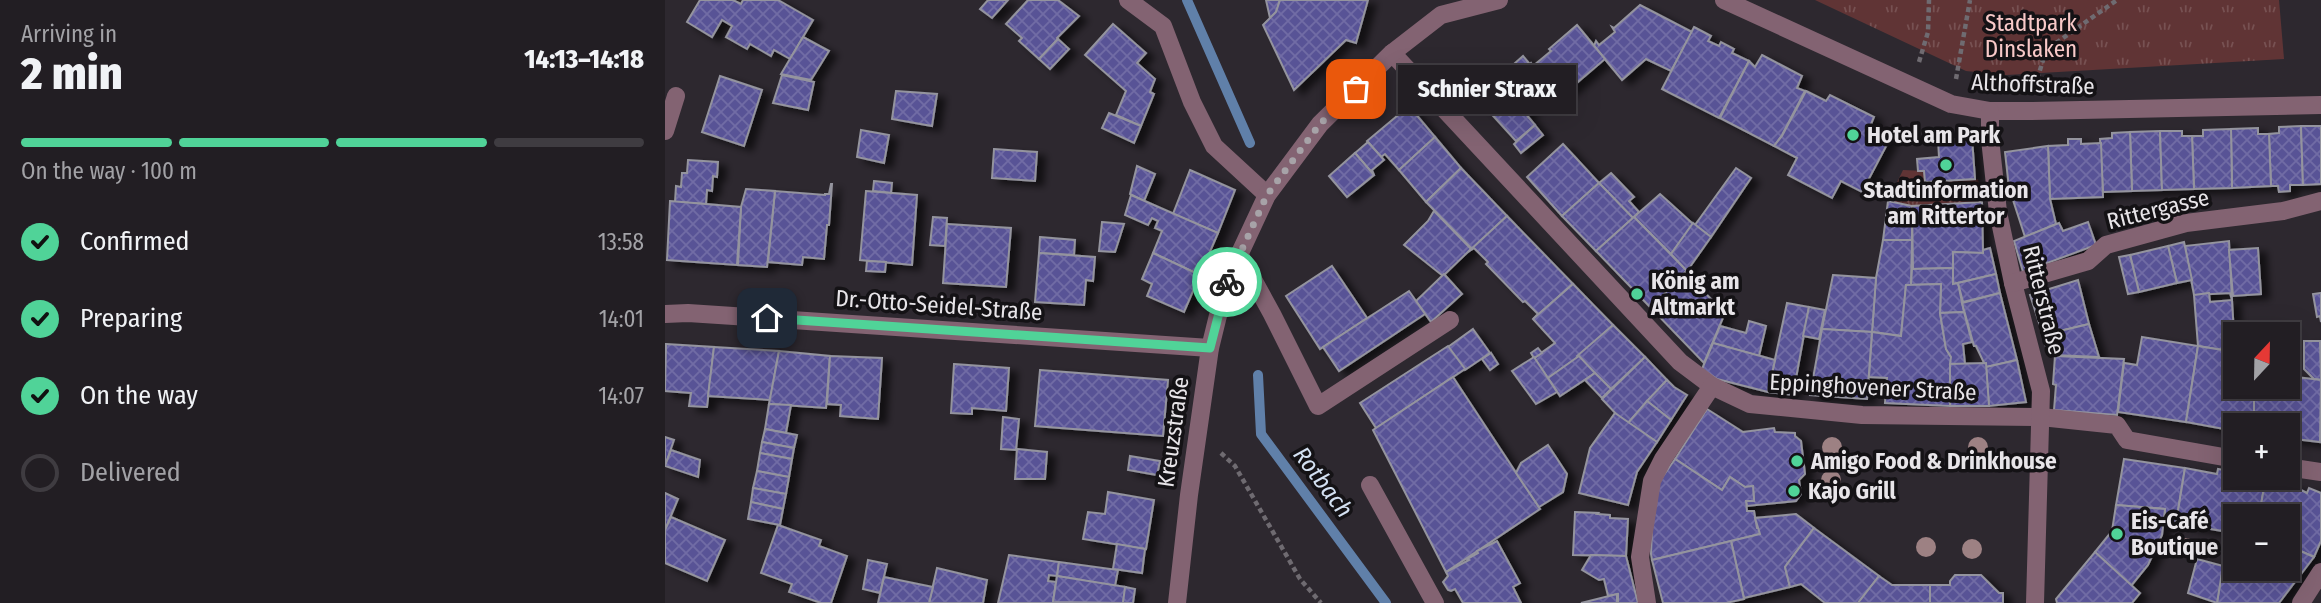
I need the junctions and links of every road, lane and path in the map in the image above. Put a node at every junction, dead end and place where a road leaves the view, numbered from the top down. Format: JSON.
{"nodes":[{"id":1,"x":1128,"y":0,"type":"edge"},
{"id":2,"x":1499,"y":0,"type":"edge"},
{"id":3,"x":1724,"y":0,"type":"edge"},
{"id":4,"x":1929,"y":0,"type":"edge"},
{"id":5,"x":1970,"y":0,"type":"edge"},
{"id":6,"x":2117,"y":0,"type":"edge"},
{"id":7,"x":1439,"y":8,"type":"edge"},
{"id":8,"x":1392,"y":53,"type":"junction"},
{"id":9,"x":1913,"y":87,"type":"junction"},
{"id":10,"x":676,"y":96,"type":"dead end"},
{"id":11,"x":1951,"y":104,"type":"junction"},
{"id":12,"x":2321,"y":105,"type":"edge"},
{"id":13,"x":1990,"y":111,"type":"junction"},
{"id":14,"x":2028,"y":111,"type":"junction"},
{"id":15,"x":665,"y":131,"type":"edge"},
{"id":16,"x":1267,"y":195,"type":"junction"},
{"id":17,"x":2321,"y":201,"type":"edge"},
{"id":18,"x":1239,"y":254,"type":"junction"},
{"id":19,"x":2013,"y":284,"type":"junction"},
{"id":20,"x":665,"y":314,"type":"edge"},
{"id":21,"x":1450,"y":320,"type":"dead end"},
{"id":22,"x":1210,"y":348,"type":"junction"},
{"id":23,"x":1712,"y":386,"type":"junction"},
{"id":24,"x":2041,"y":417,"type":"junction"},
{"id":25,"x":1197,"y":431,"type":"junction"},
{"id":26,"x":2223,"y":457,"type":"edge"},
{"id":27,"x":2300,"y":469,"type":"edge"},
{"id":28,"x":2321,"y":472,"type":"edge"},
{"id":29,"x":1370,"y":485,"type":"dead end"},
{"id":30,"x":2321,"y":572,"type":"edge"},
{"id":31,"x":1177,"y":603,"type":"edge"},
{"id":32,"x":1321,"y":603,"type":"edge"},
{"id":33,"x":1434,"y":603,"type":"edge"},
{"id":34,"x":1647,"y":603,"type":"edge"},
{"id":35,"x":2035,"y":603,"type":"edge"},
{"id":36,"x":2301,"y":603,"type":"edge"}],
"edges":[{"from":1,"to":16,"type":"street"},
{"from":2,"to":7,"type":"street"},
{"from":3,"to":9,"type":"street","name":"Althoffstraße"},
{"from":4,"to":9,"type":"path"},
{"from":5,"to":11,"type":"path"},
{"from":6,"to":14,"type":"path"},
{"from":7,"to":8,"type":"street","name":"Kreuzstraße"},
{"from":8,"to":16,"type":"street","name":"Kreuzstraße"},
{"from":8,"to":23,"type":"street","name":"Eppinghovener Straße"},
{"from":9,"to":11,"type":"street","name":"Althoffstraße"},
{"from":10,"to":15,"type":"street"},
{"from":11,"to":13,"type":"street","name":"Althoffstraße"},
{"from":12,"to":14,"type":"street","name":"Althoffstraße"},
{"from":13,"to":14,"type":"street","name":"Althoffstraße"},
{"from":13,"to":19,"type":"street","name":"Ritterstraße"},
{"from":16,"to":18,"type":"street","name":"Kreuzstraße"},
{"from":17,"to":19,"type":"street","name":"Rittergasse"},
{"from":18,"to":21,"type":"street"},
{"from":18,"to":22,"type":"street","name":"Kreuzstraße"},
{"from":19,"to":24,"type":"street","name":"Ritterstraße"},
{"from":20,"to":22,"type":"street","name":"Dr.-Otto-Seidel-Straße"},
{"from":22,"to":25,"type":"street","name":"Kreuzstraße"},
{"from":23,"to":24,"type":"street","name":"Eppinghovener Straße"},
{"from":23,"to":34,"type":"street"},
{"from":24,"to":26,"type":"street","name":"Eppinghovener Straße"},
{"from":24,"to":35,"type":"street","name":"Ritterstraße"},
{"from":25,"to":31,"type":"street","name":"Kreuzstraße"},
{"from":25,"to":32,"type":"path"},
{"from":27,"to":28,"type":"street"},
{"from":29,"to":33,"type":"street"},
{"from":30,"to":36,"type":"street"}]}
